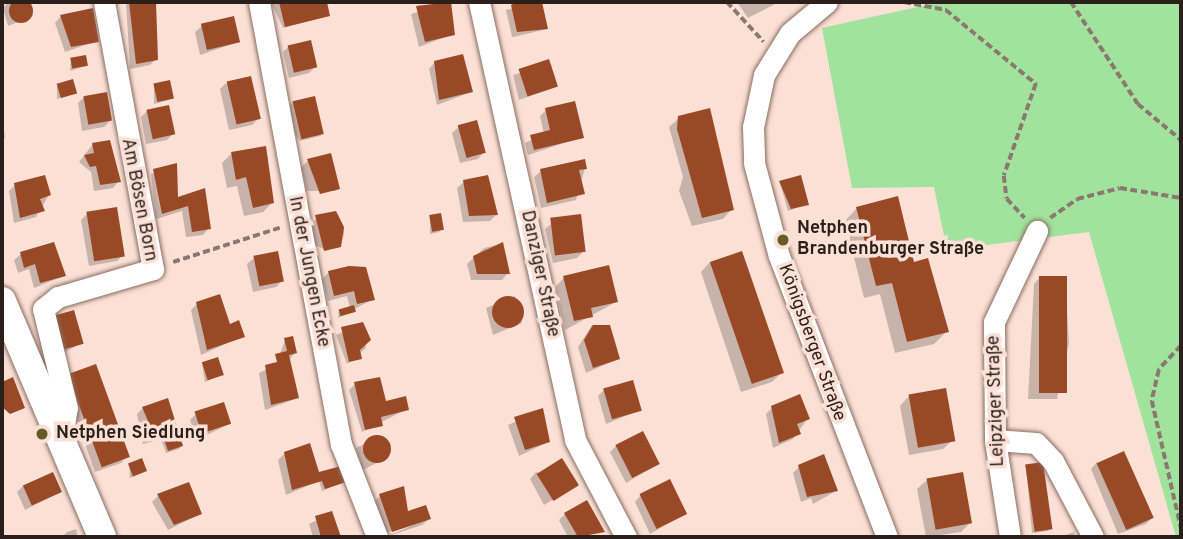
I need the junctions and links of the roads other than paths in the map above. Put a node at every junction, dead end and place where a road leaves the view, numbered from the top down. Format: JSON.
{"nodes":[{"id":1,"x":104,"y":2,"type":"edge"},
{"id":2,"x":259,"y":2,"type":"edge"},
{"id":3,"x":479,"y":2,"type":"edge"},
{"id":4,"x":827,"y":2,"type":"edge"},
{"id":5,"x":1037,"y":231,"type":"road end"},
{"id":6,"x":2,"y":301,"type":"edge"},
{"id":7,"x":995,"y":440,"type":"junction"},
{"id":8,"x":61,"y":444,"type":"junction"},
{"id":9,"x":102,"y":537,"type":"edge"},
{"id":10,"x":377,"y":537,"type":"edge"},
{"id":11,"x":626,"y":537,"type":"edge"},
{"id":12,"x":887,"y":537,"type":"edge"},
{"id":13,"x":1010,"y":537,"type":"edge"},
{"id":14,"x":1093,"y":537,"type":"edge"}],
"edges":[{"from":1,"to":8,"type":"street","name":"Am Bösen Born"},
{"from":2,"to":10,"type":"street","name":"In der Jungen Ecke"},
{"from":3,"to":11,"type":"street","name":"Danziger Straße"},
{"from":4,"to":12,"type":"street","name":"Königsberger Straße"},
{"from":5,"to":7,"type":"street","name":"Leipziger Straße"},
{"from":6,"to":8,"type":"street"},
{"from":7,"to":13,"type":"street","name":"Leipziger Straße"},
{"from":7,"to":14,"type":"street"},
{"from":8,"to":9,"type":"street"}]}
